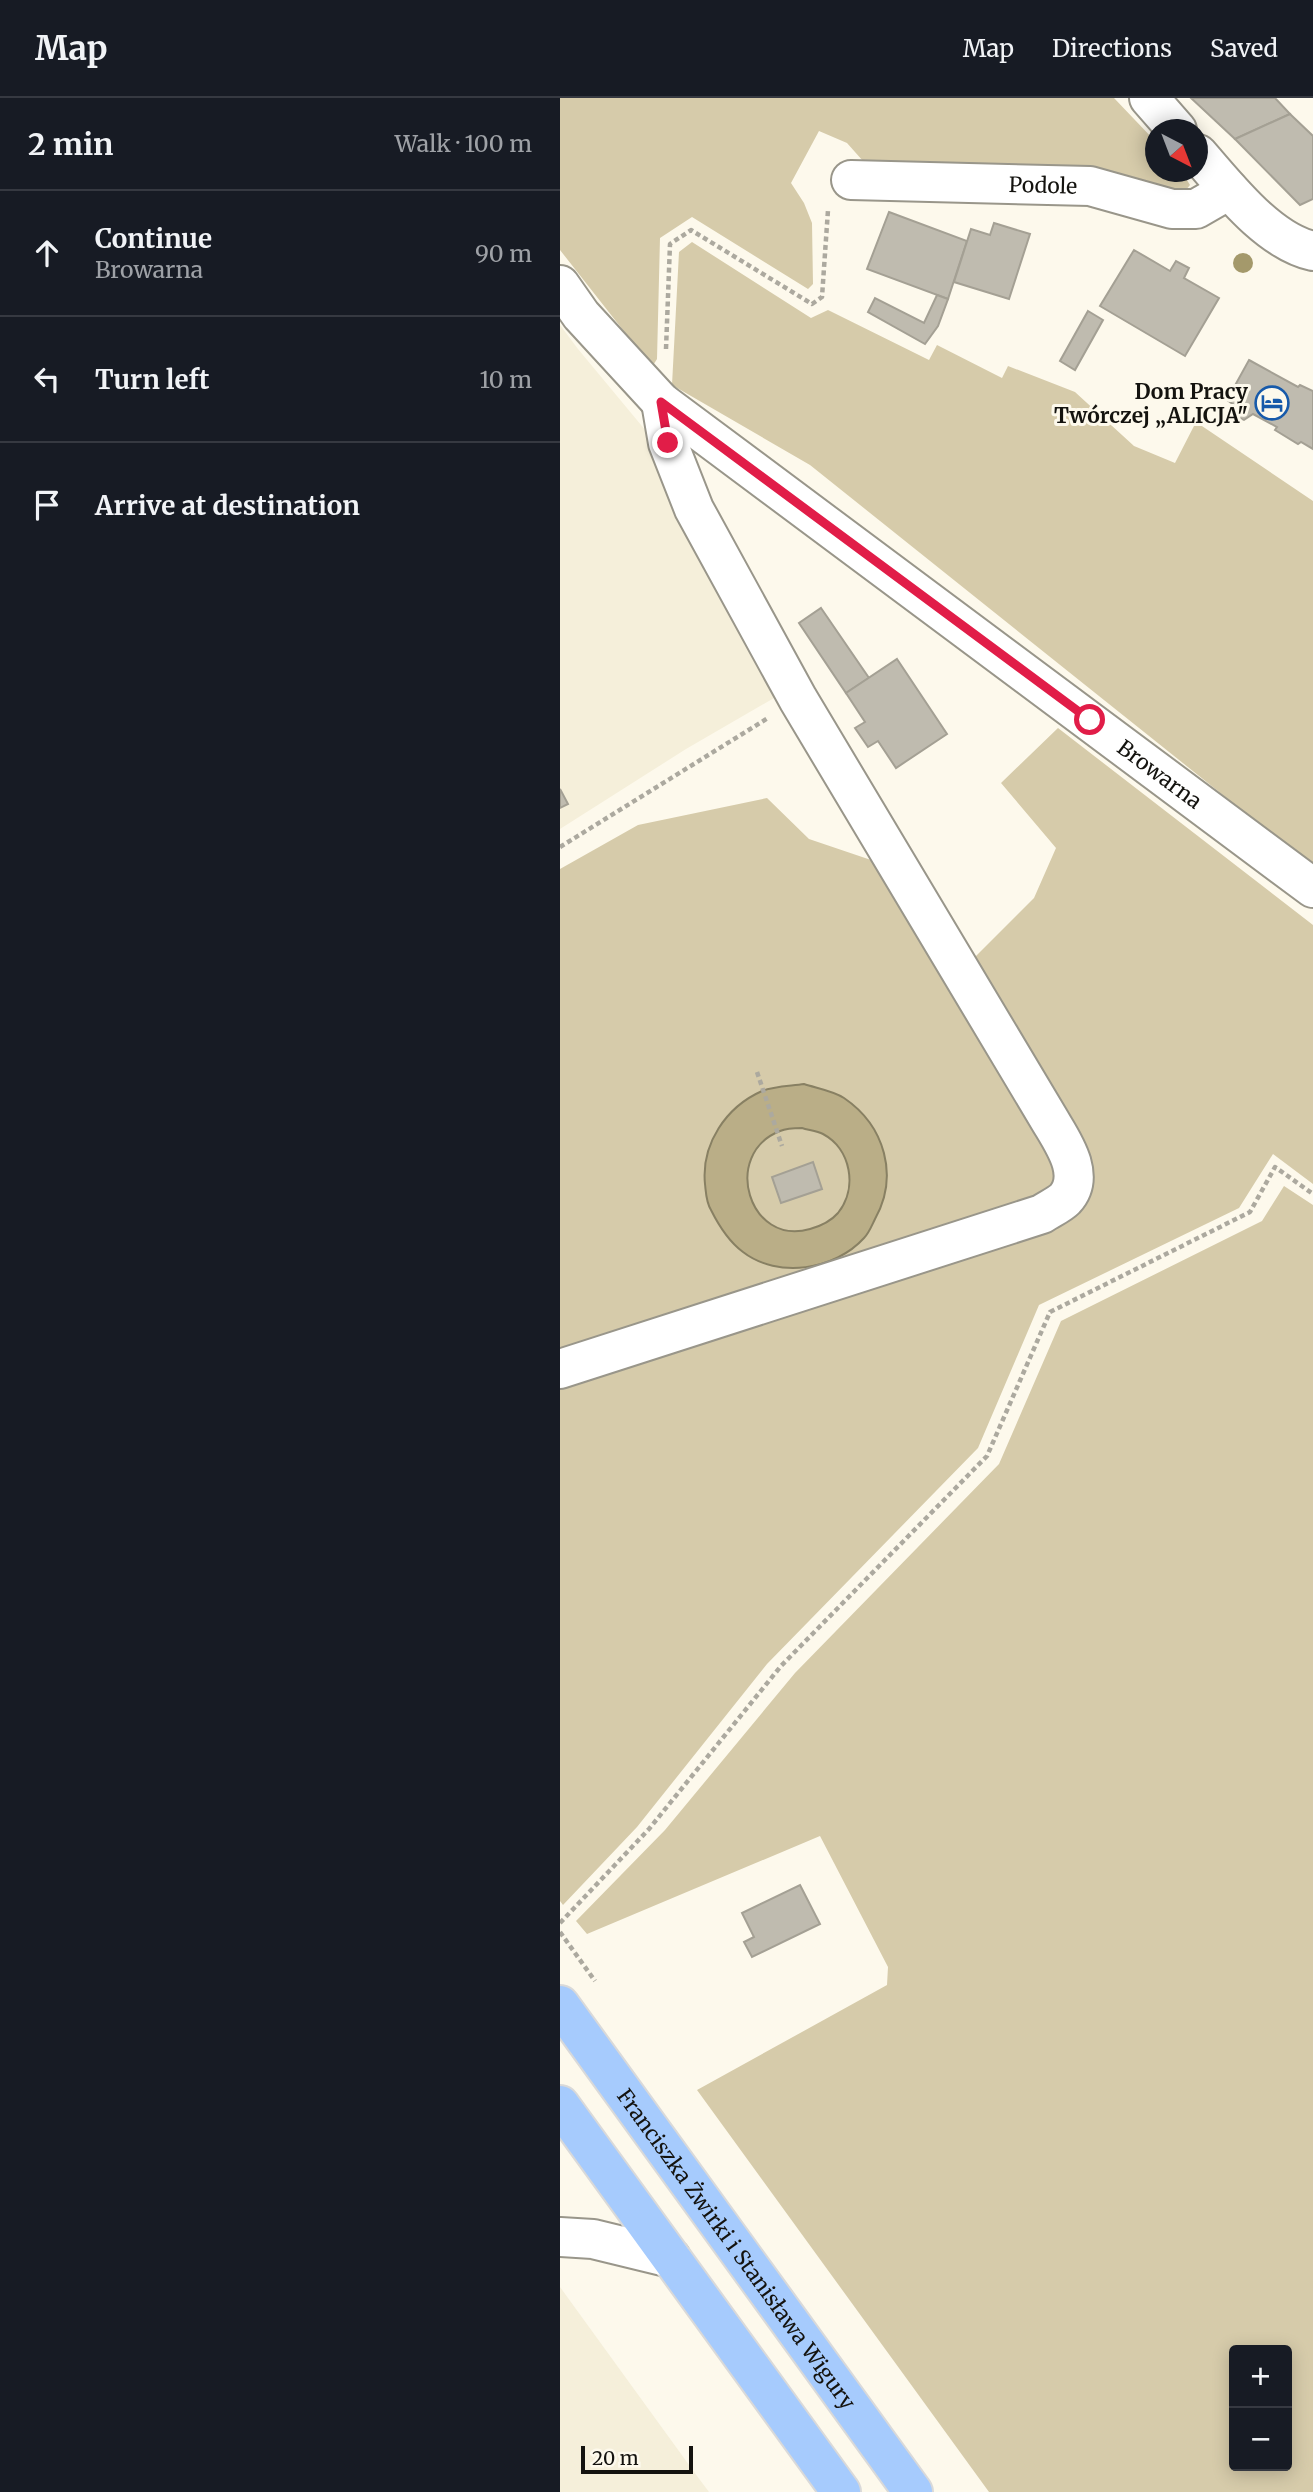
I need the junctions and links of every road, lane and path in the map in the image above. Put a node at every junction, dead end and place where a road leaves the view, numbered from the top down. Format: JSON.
{"nodes":[{"id":1,"x":1149,"y":98,"type":"edge"},
{"id":2,"x":1167,"y":119,"type":"edge"},
{"id":3,"x":1208,"y":166,"type":"edge"},
{"id":4,"x":851,"y":180,"type":"dead end"},
{"id":5,"x":1229,"y":190,"type":"junction"},
{"id":6,"x":827,"y":211,"type":"dead end"},
{"id":7,"x":1313,"y":251,"type":"edge"},
{"id":8,"x":560,"y":285,"type":"edge"},
{"id":9,"x":661,"y":402,"type":"junction"},
{"id":10,"x":798,"y":699,"type":"junction"},
{"id":11,"x":560,"y":846,"type":"edge"},
{"id":12,"x":1313,"y":888,"type":"edge"},
{"id":13,"x":757,"y":1072,"type":"dead end"},
{"id":14,"x":782,"y":1146,"type":"dead end"},
{"id":15,"x":1313,"y":1194,"type":"edge"},
{"id":16,"x":560,"y":1369,"type":"edge"},
{"id":17,"x":560,"y":1923,"type":"edge"},
{"id":18,"x":560,"y":1931,"type":"edge"},
{"id":19,"x":594,"y":1981,"type":"dead end"},
{"id":20,"x":560,"y":2005,"type":"edge"},
{"id":21,"x":560,"y":2105,"type":"edge"},
{"id":22,"x":560,"y":2237,"type":"edge"},
{"id":23,"x":671,"y":2258,"type":"junction"},
{"id":24,"x":841,"y":2492,"type":"edge"},
{"id":25,"x":913,"y":2492,"type":"edge"}],
"edges":[{"from":1,"to":2,"type":"street"},
{"from":3,"to":5,"type":"street"},
{"from":4,"to":5,"type":"street","name":"Podole"},
{"from":5,"to":7,"type":"street"},
{"from":6,"to":9,"type":"path"},
{"from":8,"to":9,"type":"street","name":"Browarna"},
{"from":9,"to":10,"type":"street"},
{"from":9,"to":12,"type":"street","name":"Browarna"},
{"from":10,"to":11,"type":"path"},
{"from":10,"to":16,"type":"street"},
{"from":13,"to":14,"type":"path"},
{"from":15,"to":17,"type":"path"},
{"from":18,"to":19,"type":"path"},
{"from":20,"to":25,"type":"main road","name":"Franciszka Żwirki i Stanisława Wigury"},
{"from":21,"to":23,"type":"main road"},
{"from":22,"to":23,"type":"street"},
{"from":23,"to":24,"type":"main road"}]}
